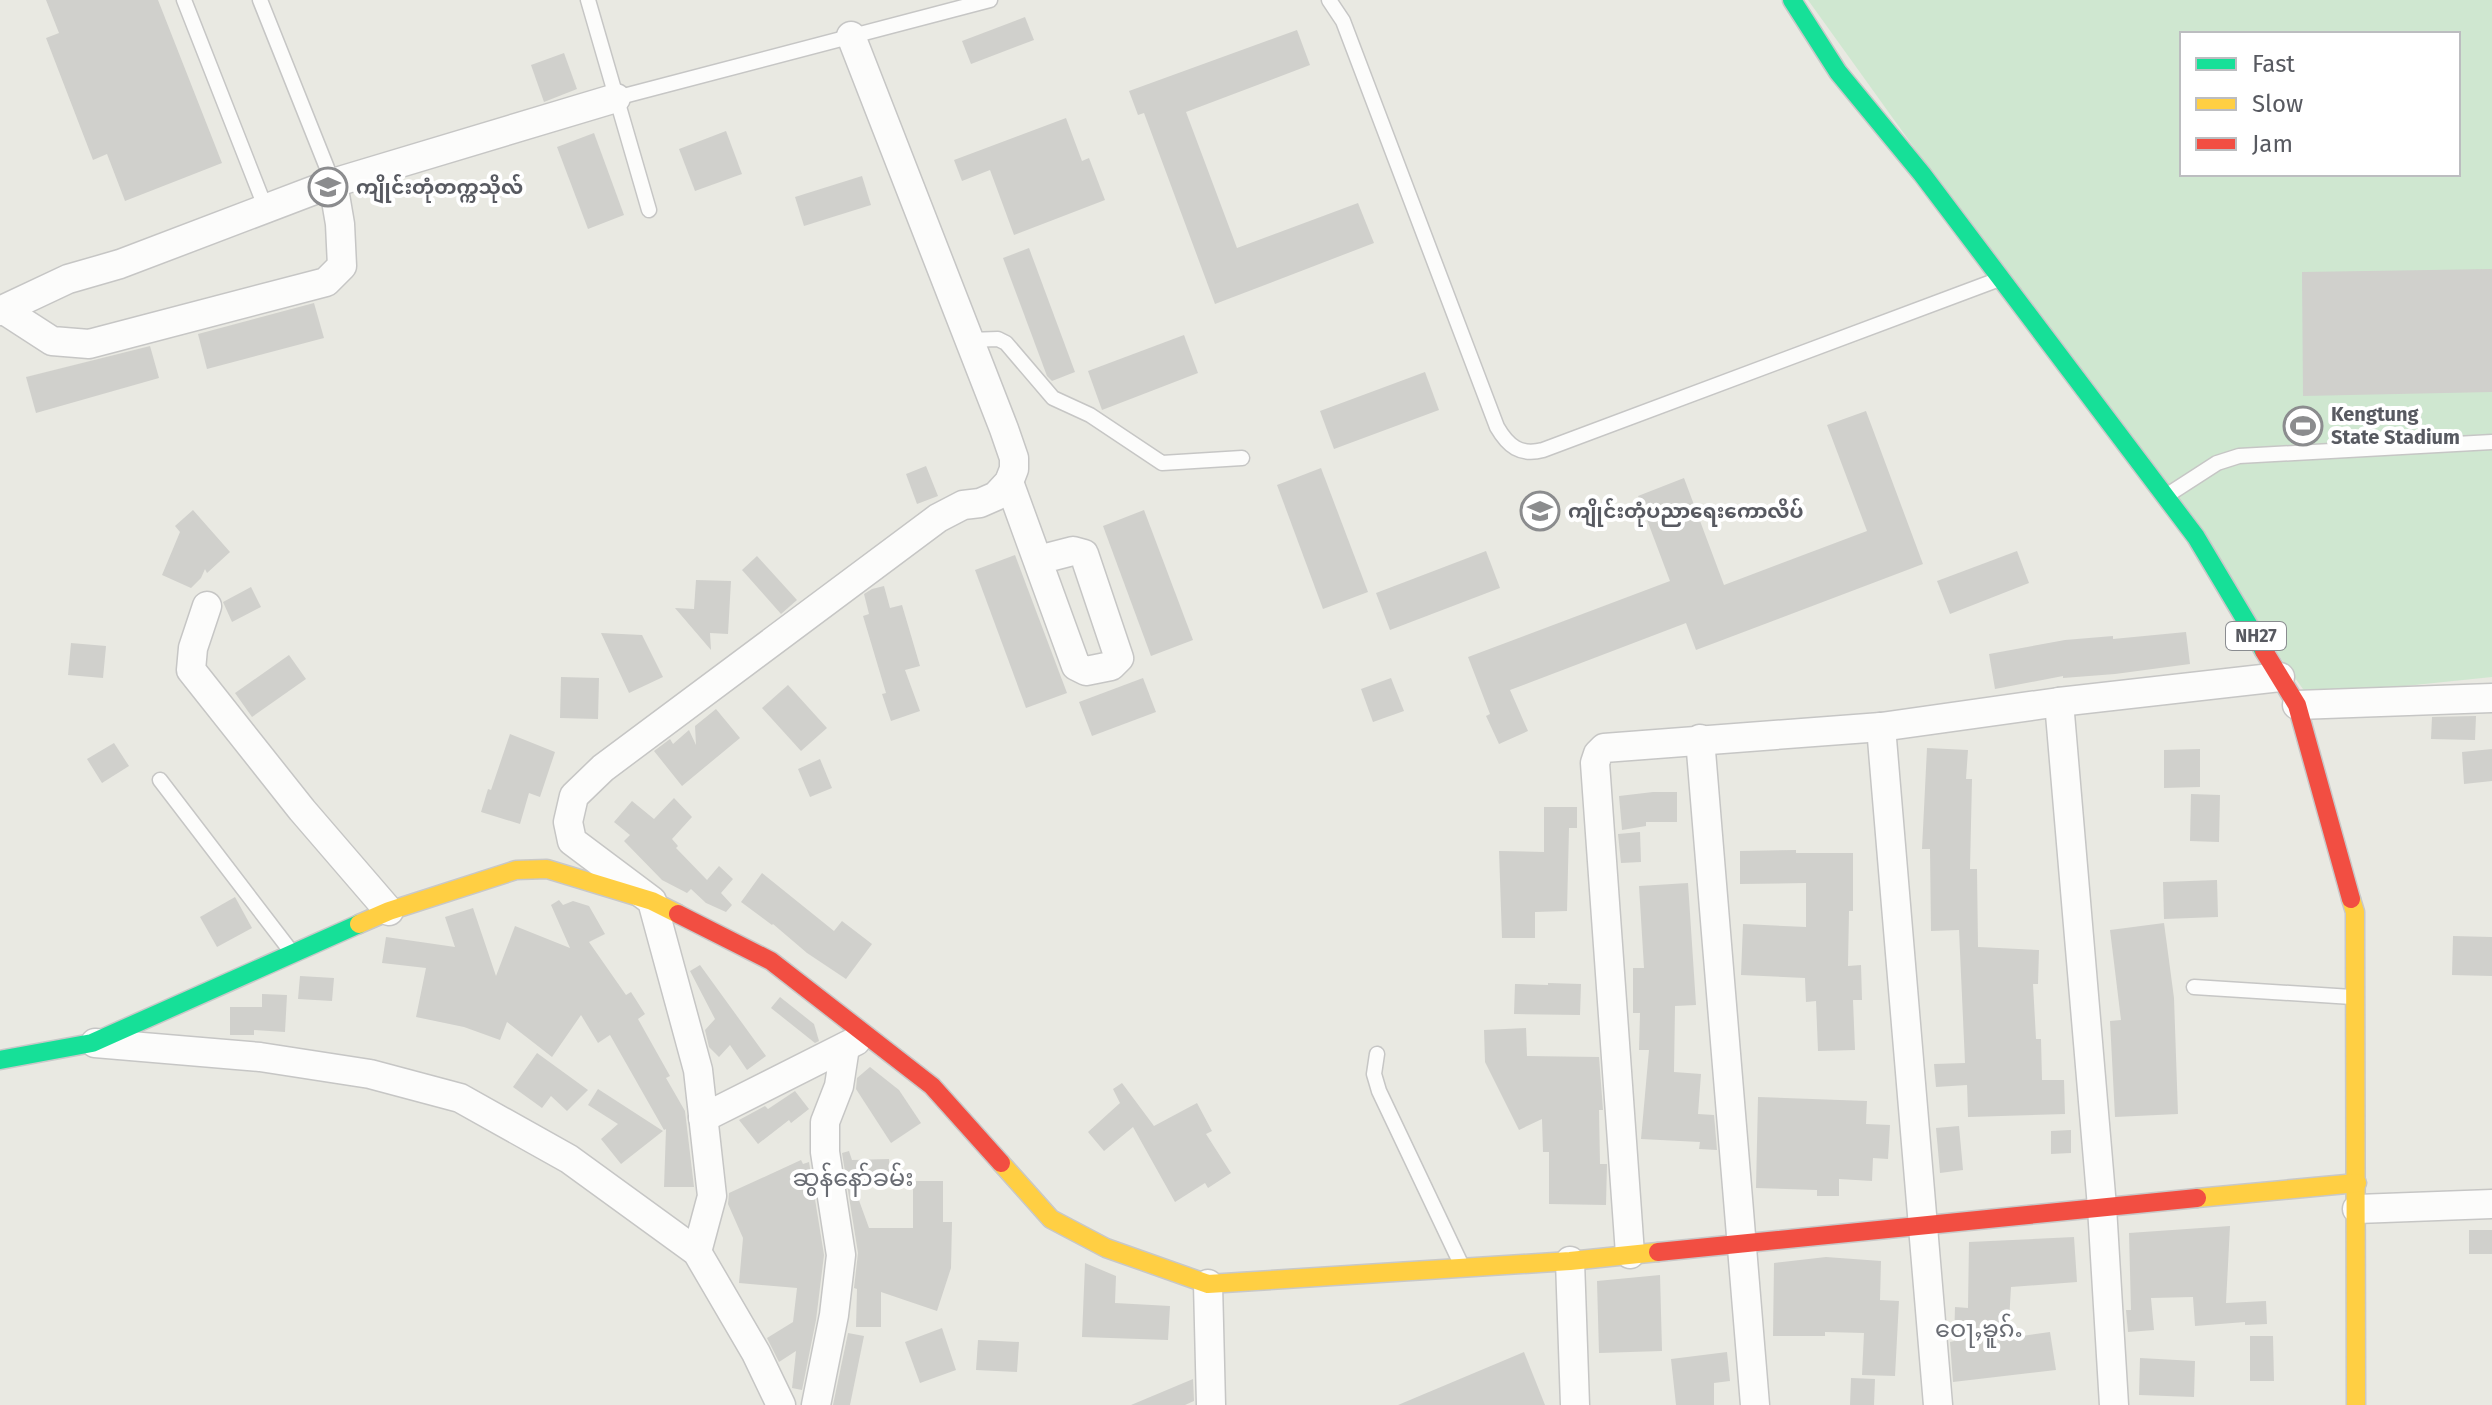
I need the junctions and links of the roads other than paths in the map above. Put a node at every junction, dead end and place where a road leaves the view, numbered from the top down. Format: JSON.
{"nodes":[{"id":1,"x":184,"y":0,"type":"edge"},
{"id":2,"x":260,"y":0,"type":"edge"},
{"id":3,"x":588,"y":0,"type":"edge"},
{"id":4,"x":990,"y":0,"type":"edge"},
{"id":5,"x":1329,"y":0,"type":"edge"},
{"id":6,"x":1792,"y":0,"type":"edge"},
{"id":7,"x":851,"y":36,"type":"junction"},
{"id":8,"x":616,"y":98,"type":"junction"},
{"id":9,"x":333,"y":183,"type":"junction"},
{"id":10,"x":266,"y":209,"type":"junction"},
{"id":11,"x":649,"y":210,"type":"dead end"},
{"id":12,"x":2001,"y":278,"type":"junction"},
{"id":13,"x":2,"y":311,"type":"edge"},
{"id":14,"x":969,"y":340,"type":"junction"},
{"id":15,"x":2492,"y":442,"type":"edge"},
{"id":16,"x":1242,"y":458,"type":"dead end"},
{"id":17,"x":1009,"y":482,"type":"junction"},
{"id":18,"x":2166,"y":496,"type":"junction"},
{"id":19,"x":1038,"y":560,"type":"dead end"},
{"id":20,"x":207,"y":606,"type":"dead end"},
{"id":21,"x":2280,"y":677,"type":"junction"},
{"id":22,"x":2492,"y":698,"type":"edge"},
{"id":23,"x":2059,"y":702,"type":"junction"},
{"id":24,"x":2297,"y":705,"type":"junction"},
{"id":25,"x":1881,"y":727,"type":"junction"},
{"id":26,"x":1700,"y":739,"type":"junction"},
{"id":27,"x":160,"y":780,"type":"dead end"},
{"id":28,"x":652,"y":901,"type":"junction"},
{"id":29,"x":389,"y":911,"type":"junction"},
{"id":30,"x":292,"y":954,"type":"junction"},
{"id":31,"x":2194,"y":987,"type":"dead end"},
{"id":32,"x":2356,"y":997,"type":"junction"},
{"id":33,"x":856,"y":1042,"type":"junction"},
{"id":34,"x":92,"y":1043,"type":"junction"},
{"id":35,"x":1377,"y":1054,"type":"dead end"},
{"id":36,"x":0,"y":1060,"type":"edge"},
{"id":37,"x":703,"y":1118,"type":"junction"},
{"id":38,"x":2357,"y":1196,"type":"junction"},
{"id":39,"x":2492,"y":1204,"type":"edge"},
{"id":40,"x":2102,"y":1207,"type":"junction"},
{"id":41,"x":1921,"y":1225,"type":"junction"},
{"id":42,"x":1743,"y":1243,"type":"junction"},
{"id":43,"x":697,"y":1252,"type":"junction"},
{"id":44,"x":1630,"y":1254,"type":"junction"},
{"id":45,"x":1570,"y":1261,"type":"junction"},
{"id":46,"x":1463,"y":1268,"type":"junction"},
{"id":47,"x":1208,"y":1284,"type":"junction"},
{"id":48,"x":781,"y":1405,"type":"edge"},
{"id":49,"x":816,"y":1405,"type":"edge"},
{"id":50,"x":1211,"y":1405,"type":"edge"},
{"id":51,"x":1575,"y":1405,"type":"edge"},
{"id":52,"x":1755,"y":1405,"type":"edge"},
{"id":53,"x":1938,"y":1405,"type":"edge"},
{"id":54,"x":2114,"y":1405,"type":"edge"},
{"id":55,"x":2356,"y":1405,"type":"edge"}],
"edges":[{"from":1,"to":10,"type":"lane"},
{"from":2,"to":9,"type":"lane"},
{"from":3,"to":8,"type":"lane"},
{"from":4,"to":7,"type":"lane"},
{"from":5,"to":12,"type":"lane"},
{"from":6,"to":12,"type":"main road","number":"NH27"},
{"from":7,"to":8,"type":"lane"},
{"from":7,"to":14,"type":"street"},
{"from":8,"to":9,"type":"street"},
{"from":8,"to":11,"type":"lane"},
{"from":9,"to":10,"type":"street"},
{"from":9,"to":13,"type":"street"},
{"from":10,"to":13,"type":"street"},
{"from":12,"to":18,"type":"main road","number":"NH27"},
{"from":14,"to":16,"type":"lane"},
{"from":14,"to":17,"type":"street"},
{"from":15,"to":18,"type":"lane"},
{"from":17,"to":19,"type":"street"},
{"from":17,"to":28,"type":"street"},
{"from":18,"to":21,"type":"main road","number":"NH27"},
{"from":20,"to":29,"type":"street"},
{"from":21,"to":23,"type":"street"},
{"from":21,"to":24,"type":"main road","number":"NH27"},
{"from":22,"to":24,"type":"street"},
{"from":23,"to":25,"type":"street"},
{"from":23,"to":40,"type":"street"},
{"from":24,"to":32,"type":"main road","number":"NH27"},
{"from":25,"to":26,"type":"street"},
{"from":25,"to":41,"type":"street"},
{"from":26,"to":42,"type":"street"},
{"from":26,"to":44,"type":"street"},
{"from":27,"to":30,"type":"lane"},
{"from":28,"to":29,"type":"main road"},
{"from":28,"to":33,"type":"main road"},
{"from":28,"to":37,"type":"street"},
{"from":29,"to":30,"type":"main road"},
{"from":30,"to":34,"type":"main road"},
{"from":31,"to":32,"type":"lane"},
{"from":32,"to":38,"type":"main road","number":"NH27"},
{"from":33,"to":37,"type":"street"},
{"from":33,"to":47,"type":"main road"},
{"from":33,"to":49,"type":"street"},
{"from":34,"to":36,"type":"main road"},
{"from":34,"to":43,"type":"street"},
{"from":35,"to":46,"type":"lane"},
{"from":37,"to":43,"type":"street"},
{"from":38,"to":39,"type":"street"},
{"from":38,"to":40,"type":"main road"},
{"from":38,"to":55,"type":"main road","number":"NH27"},
{"from":40,"to":41,"type":"main road"},
{"from":40,"to":54,"type":"street"},
{"from":41,"to":42,"type":"main road"},
{"from":41,"to":53,"type":"street"},
{"from":42,"to":44,"type":"main road"},
{"from":42,"to":52,"type":"street"},
{"from":43,"to":48,"type":"street"},
{"from":44,"to":45,"type":"main road"},
{"from":45,"to":46,"type":"main road"},
{"from":45,"to":51,"type":"street"},
{"from":46,"to":47,"type":"main road"},
{"from":47,"to":50,"type":"street"}]}
